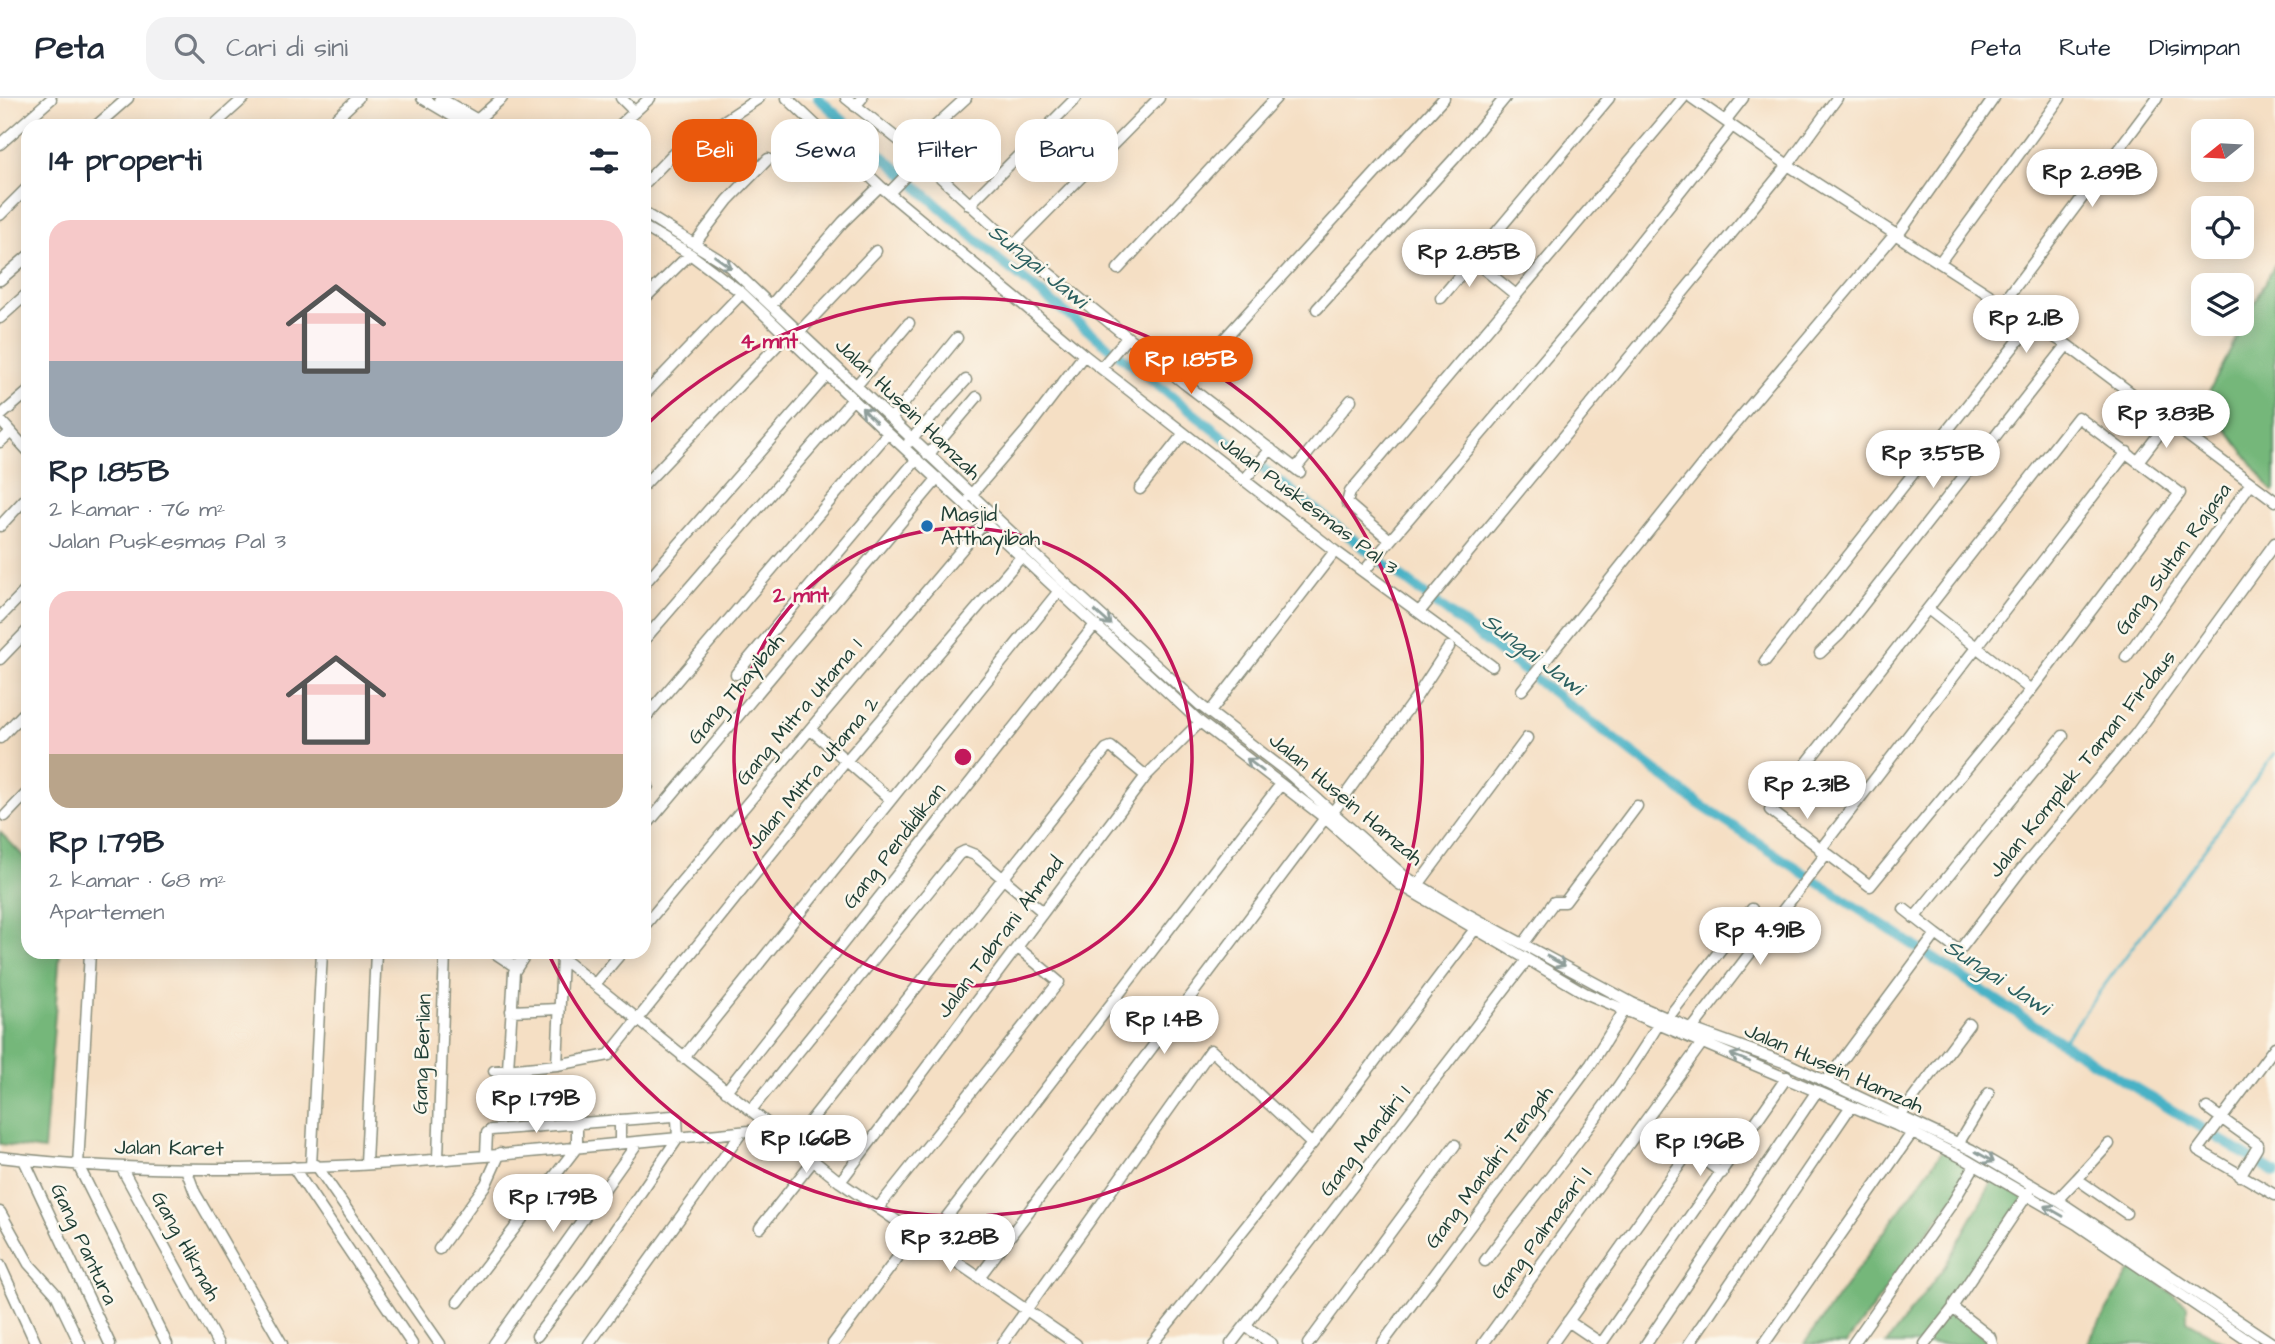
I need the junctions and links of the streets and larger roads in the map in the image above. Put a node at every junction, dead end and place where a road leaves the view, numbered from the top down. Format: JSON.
{"nodes":[{"id":1,"x":128,"y":98,"type":"edge"},
{"id":2,"x":244,"y":98,"type":"edge"},
{"id":3,"x":358,"y":98,"type":"edge"},
{"id":4,"x":422,"y":98,"type":"edge"},
{"id":5,"x":440,"y":98,"type":"edge"},
{"id":6,"x":502,"y":98,"type":"edge"},
{"id":7,"x":621,"y":98,"type":"edge"},
{"id":8,"x":650,"y":98,"type":"edge"},
{"id":9,"x":759,"y":98,"type":"edge"},
{"id":10,"x":787,"y":98,"type":"edge"},
{"id":11,"x":846,"y":98,"type":"edge"},
{"id":12,"x":966,"y":98,"type":"edge"},
{"id":13,"x":1076,"y":98,"type":"edge"},
{"id":14,"x":1159,"y":98,"type":"edge"},
{"id":15,"x":1276,"y":98,"type":"edge"},
{"id":16,"x":1444,"y":98,"type":"edge"},
{"id":17,"x":1505,"y":98,"type":"edge"},
{"id":18,"x":1609,"y":98,"type":"edge"},
{"id":19,"x":1691,"y":98,"type":"edge"},
{"id":20,"x":1743,"y":98,"type":"edge"},
{"id":21,"x":1837,"y":98,"type":"edge"},
{"id":22,"x":1994,"y":98,"type":"edge"},
{"id":23,"x":2060,"y":98,"type":"edge"},
{"id":24,"x":2157,"y":98,"type":"edge"},
{"id":25,"x":51,"y":99,"type":"edge"},
{"id":26,"x":858,"y":102,"type":"edge"},
{"id":27,"x":635,"y":112,"type":"junction"},
{"id":28,"x":28,"y":119,"type":"edge"},
{"id":29,"x":104,"y":119,"type":"edge"},
{"id":30,"x":221,"y":119,"type":"edge"},
{"id":31,"x":336,"y":119,"type":"edge"},
{"id":32,"x":465,"y":119,"type":"edge"},
{"id":33,"x":468,"y":119,"type":"edge"},
{"id":34,"x":478,"y":119,"type":"edge"},
{"id":35,"x":627,"y":119,"type":"edge"},
{"id":36,"x":943,"y":119,"type":"edge"},
{"id":37,"x":1728,"y":124,"type":"junction"},
{"id":38,"x":21,"y":125,"type":"edge"},
{"id":39,"x":893,"y":134,"type":"edge"},
{"id":40,"x":0,"y":144,"type":"edge"},
{"id":41,"x":768,"y":159,"type":"dead end"},
{"id":42,"x":1788,"y":165,"type":"junction"},
{"id":43,"x":651,"y":177,"type":"edge"},
{"id":44,"x":896,"y":182,"type":"edge"},
{"id":45,"x":942,"y":182,"type":"edge"},
{"id":46,"x":888,"y":189,"type":"junction"},
{"id":47,"x":21,"y":194,"type":"edge"},
{"id":48,"x":969,"y":205,"type":"junction"},
{"id":49,"x":0,"y":215,"type":"edge"},
{"id":50,"x":651,"y":217,"type":"edge"},
{"id":51,"x":651,"y":231,"type":"edge"},
{"id":52,"x":1897,"y":234,"type":"junction"},
{"id":53,"x":695,"y":243,"type":"junction"},
{"id":54,"x":1014,"y":245,"type":"junction"},
{"id":55,"x":876,"y":251,"type":"dead end"},
{"id":56,"x":690,"y":254,"type":"junction"},
{"id":57,"x":1474,"y":260,"type":"junction"},
{"id":58,"x":21,"y":262,"type":"edge"},
{"id":59,"x":1940,"y":262,"type":"junction"},
{"id":60,"x":1118,"y":269,"type":"dead end"},
{"id":61,"x":0,"y":280,"type":"edge"},
{"id":62,"x":651,"y":292,"type":"edge"},
{"id":63,"x":742,"y":293,"type":"junction"},
{"id":64,"x":1516,"y":295,"type":"junction"},
{"id":65,"x":1441,"y":298,"type":"dead end"},
{"id":66,"x":21,"y":299,"type":"edge"},
{"id":67,"x":2004,"y":302,"type":"junction"},
{"id":68,"x":772,"y":304,"type":"junction"},
{"id":69,"x":1317,"y":309,"type":"dead end"},
{"id":70,"x":0,"y":318,"type":"edge"},
{"id":71,"x":2033,"y":322,"type":"junction"},
{"id":72,"x":909,"y":323,"type":"dead end"},
{"id":73,"x":800,"y":331,"type":"junction"},
{"id":74,"x":787,"y":335,"type":"junction"},
{"id":75,"x":957,"y":338,"type":"dead end"},
{"id":76,"x":1125,"y":341,"type":"junction"},
{"id":77,"x":2067,"y":345,"type":"junction"},
{"id":78,"x":1084,"y":355,"type":"junction"},
{"id":79,"x":1104,"y":365,"type":"junction"},
{"id":80,"x":827,"y":375,"type":"junction"},
{"id":81,"x":966,"y":380,"type":"dead end"},
{"id":82,"x":1184,"y":383,"type":"junction"},
{"id":83,"x":856,"y":386,"type":"junction"},
{"id":84,"x":651,"y":388,"type":"edge"},
{"id":85,"x":976,"y":397,"type":"dead end"},
{"id":86,"x":21,"y":398,"type":"edge"},
{"id":87,"x":853,"y":399,"type":"junction"},
{"id":88,"x":1351,"y":400,"type":"dead end"},
{"id":89,"x":0,"y":418,"type":"edge"},
{"id":90,"x":891,"y":419,"type":"junction"},
{"id":91,"x":2169,"y":421,"type":"junction"},
{"id":92,"x":11,"y":432,"type":"junction"},
{"id":93,"x":888,"y":433,"type":"junction"},
{"id":94,"x":1184,"y":433,"type":"junction"},
{"id":95,"x":912,"y":439,"type":"junction"},
{"id":96,"x":0,"y":442,"type":"edge"},
{"id":97,"x":21,"y":443,"type":"edge"},
{"id":98,"x":904,"y":447,"type":"junction"},
{"id":99,"x":1268,"y":452,"type":"junction"},
{"id":100,"x":2127,"y":452,"type":"junction"},
{"id":101,"x":928,"y":454,"type":"junction"},
{"id":102,"x":917,"y":459,"type":"junction"},
{"id":103,"x":2139,"y":460,"type":"junction"},
{"id":104,"x":651,"y":478,"type":"edge"},
{"id":105,"x":938,"y":478,"type":"junction"},
{"id":106,"x":1244,"y":480,"type":"junction"},
{"id":107,"x":2251,"y":483,"type":"junction"},
{"id":108,"x":1140,"y":489,"type":"dead end"},
{"id":109,"x":970,"y":496,"type":"junction"},
{"id":110,"x":2275,"y":501,"type":"edge"},
{"id":111,"x":21,"y":504,"type":"edge"},
{"id":112,"x":984,"y":523,"type":"junction"},
{"id":113,"x":0,"y":526,"type":"edge"},
{"id":114,"x":1388,"y":542,"type":"junction"},
{"id":115,"x":2275,"y":543,"type":"edge"},
{"id":116,"x":1335,"y":551,"type":"junction"},
{"id":117,"x":1021,"y":557,"type":"junction"},
{"id":118,"x":1367,"y":567,"type":"junction"},
{"id":119,"x":651,"y":576,"type":"edge"},
{"id":120,"x":1059,"y":591,"type":"junction"},
{"id":121,"x":21,"y":595,"type":"edge"},
{"id":122,"x":1078,"y":602,"type":"junction"},
{"id":123,"x":1423,"y":608,"type":"junction"},
{"id":124,"x":1927,"y":609,"type":"junction"},
{"id":125,"x":0,"y":617,"type":"edge"},
{"id":126,"x":1094,"y":626,"type":"junction"},
{"id":127,"x":651,"y":632,"type":"edge"},
{"id":128,"x":21,"y":637,"type":"edge"},
{"id":129,"x":1976,"y":645,"type":"junction"},
{"id":130,"x":1449,"y":647,"type":"dead end"},
{"id":131,"x":1820,"y":653,"type":"dead end"},
{"id":132,"x":2126,"y":657,"type":"dead end"},
{"id":133,"x":0,"y":659,"type":"edge"},
{"id":134,"x":1765,"y":660,"type":"dead end"},
{"id":135,"x":1492,"y":666,"type":"dead end"},
{"id":136,"x":736,"y":674,"type":"dead end"},
{"id":137,"x":1524,"y":686,"type":"dead end"},
{"id":138,"x":2031,"y":690,"type":"junction"},
{"id":139,"x":651,"y":711,"type":"edge"},
{"id":140,"x":1210,"y":712,"type":"junction"},
{"id":141,"x":21,"y":716,"type":"edge"},
{"id":142,"x":1200,"y":722,"type":"junction"},
{"id":143,"x":810,"y":729,"type":"junction"},
{"id":144,"x":2063,"y":736,"type":"dead end"},
{"id":145,"x":0,"y":738,"type":"edge"},
{"id":146,"x":1527,"y":738,"type":"dead end"},
{"id":147,"x":846,"y":761,"type":"junction"},
{"id":148,"x":1146,"y":776,"type":"junction"},
{"id":149,"x":1281,"y":784,"type":"junction"},
{"id":150,"x":21,"y":799,"type":"edge"},
{"id":151,"x":890,"y":799,"type":"junction"},
{"id":152,"x":1637,"y":806,"type":"dead end"},
{"id":153,"x":1329,"y":815,"type":"junction"},
{"id":154,"x":5,"y":816,"type":"dead end"},
{"id":155,"x":651,"y":820,"type":"edge"},
{"id":156,"x":1823,"y":852,"type":"junction"},
{"id":157,"x":1002,"y":880,"type":"junction"},
{"id":158,"x":1418,"y":885,"type":"junction"},
{"id":159,"x":1752,"y":909,"type":"dead end"},
{"id":160,"x":1904,"y":909,"type":"dead end"},
{"id":161,"x":1043,"y":912,"type":"junction"},
{"id":162,"x":651,"y":918,"type":"edge"},
{"id":163,"x":1914,"y":918,"type":"junction"},
{"id":164,"x":1475,"y":929,"type":"junction"},
{"id":165,"x":1493,"y":934,"type":"junction"},
{"id":166,"x":1933,"y":939,"type":"junction"},
{"id":167,"x":1524,"y":943,"type":"junction"},
{"id":168,"x":1017,"y":947,"type":"junction"},
{"id":169,"x":90,"y":959,"type":"edge"},
{"id":170,"x":322,"y":959,"type":"edge"},
{"id":171,"x":376,"y":959,"type":"edge"},
{"id":172,"x":445,"y":959,"type":"edge"},
{"id":173,"x":504,"y":959,"type":"edge"},
{"id":174,"x":522,"y":959,"type":"edge"},
{"id":175,"x":558,"y":959,"type":"edge"},
{"id":176,"x":563,"y":959,"type":"edge"},
{"id":177,"x":616,"y":959,"type":"edge"},
{"id":178,"x":1527,"y":960,"type":"junction"},
{"id":179,"x":516,"y":967,"type":"junction"},
{"id":180,"x":595,"y":984,"type":"junction"},
{"id":181,"x":559,"y":1009,"type":"junction"},
{"id":182,"x":512,"y":1011,"type":"junction"},
{"id":183,"x":1624,"y":1011,"type":"junction"},
{"id":184,"x":638,"y":1017,"type":"junction"},
{"id":185,"x":1662,"y":1022,"type":"junction"},
{"id":186,"x":1969,"y":1024,"type":"dead end"},
{"id":187,"x":1692,"y":1029,"type":"junction"},
{"id":188,"x":1702,"y":1043,"type":"junction"},
{"id":189,"x":2275,"y":1047,"type":"edge"},
{"id":190,"x":683,"y":1058,"type":"junction"},
{"id":191,"x":1780,"y":1062,"type":"junction"},
{"id":192,"x":557,"y":1065,"type":"junction"},
{"id":193,"x":508,"y":1069,"type":"junction"},
{"id":194,"x":494,"y":1071,"type":"dead end"},
{"id":195,"x":1776,"y":1072,"type":"junction"},
{"id":196,"x":1787,"y":1077,"type":"junction"},
{"id":197,"x":1826,"y":1082,"type":"junction"},
{"id":198,"x":726,"y":1091,"type":"junction"},
{"id":199,"x":1816,"y":1091,"type":"junction"},
{"id":200,"x":1989,"y":1093,"type":"dead end"},
{"id":201,"x":1851,"y":1106,"type":"junction"},
{"id":202,"x":2207,"y":1108,"type":"dead end"},
{"id":203,"x":751,"y":1110,"type":"junction"},
{"id":204,"x":1900,"y":1116,"type":"junction"},
{"id":205,"x":2221,"y":1117,"type":"junction"},
{"id":206,"x":620,"y":1120,"type":"junction"},
{"id":207,"x":577,"y":1124,"type":"junction"},
{"id":208,"x":773,"y":1129,"type":"junction"},
{"id":209,"x":742,"y":1132,"type":"junction"},
{"id":210,"x":1912,"y":1133,"type":"junction"},
{"id":211,"x":678,"y":1138,"type":"junction"},
{"id":212,"x":638,"y":1142,"type":"junction"},
{"id":213,"x":620,"y":1143,"type":"junction"},
{"id":214,"x":792,"y":1144,"type":"junction"},
{"id":215,"x":1312,"y":1144,"type":"junction"},
{"id":216,"x":1958,"y":1144,"type":"junction"},
{"id":217,"x":2109,"y":1144,"type":"dead end"},
{"id":218,"x":1455,"y":1145,"type":"dead end"},
{"id":219,"x":577,"y":1147,"type":"junction"},
{"id":220,"x":500,"y":1153,"type":"junction"},
{"id":221,"x":486,"y":1154,"type":"junction"},
{"id":222,"x":0,"y":1157,"type":"edge"},
{"id":223,"x":438,"y":1158,"type":"junction"},
{"id":224,"x":23,"y":1160,"type":"junction"},
{"id":225,"x":813,"y":1161,"type":"junction"},
{"id":226,"x":366,"y":1163,"type":"junction"},
{"id":227,"x":78,"y":1165,"type":"junction"},
{"id":228,"x":1975,"y":1165,"type":"junction"},
{"id":229,"x":313,"y":1166,"type":"junction"},
{"id":230,"x":121,"y":1167,"type":"junction"},
{"id":231,"x":293,"y":1167,"type":"junction"},
{"id":232,"x":186,"y":1169,"type":"junction"},
{"id":233,"x":2242,"y":1172,"type":"junction"},
{"id":234,"x":1722,"y":1173,"type":"junction"},
{"id":235,"x":2077,"y":1179,"type":"junction"},
{"id":236,"x":840,"y":1182,"type":"junction"},
{"id":237,"x":2030,"y":1191,"type":"junction"},
{"id":238,"x":2275,"y":1195,"type":"edge"},
{"id":239,"x":2057,"y":1200,"type":"junction"},
{"id":240,"x":878,"y":1208,"type":"junction"},
{"id":241,"x":0,"y":1212,"type":"edge"},
{"id":242,"x":2126,"y":1213,"type":"dead end"},
{"id":243,"x":760,"y":1228,"type":"dead end"},
{"id":244,"x":916,"y":1233,"type":"junction"},
{"id":245,"x":928,"y":1241,"type":"junction"},
{"id":246,"x":439,"y":1249,"type":"dead end"},
{"id":247,"x":1485,"y":1261,"type":"dead end"},
{"id":248,"x":0,"y":1265,"type":"edge"},
{"id":249,"x":980,"y":1276,"type":"junction"},
{"id":250,"x":458,"y":1302,"type":"dead end"},
{"id":251,"x":1954,"y":1307,"type":"junction"},
{"id":252,"x":1025,"y":1310,"type":"junction"},
{"id":253,"x":1568,"y":1321,"type":"junction"},
{"id":254,"x":1245,"y":1326,"type":"junction"},
{"id":255,"x":537,"y":1336,"type":"dead end"},
{"id":256,"x":36,"y":1344,"type":"edge"},
{"id":257,"x":80,"y":1344,"type":"edge"},
{"id":258,"x":110,"y":1344,"type":"edge"},
{"id":259,"x":167,"y":1344,"type":"edge"},
{"id":260,"x":218,"y":1344,"type":"edge"},
{"id":261,"x":282,"y":1344,"type":"edge"},
{"id":262,"x":412,"y":1344,"type":"edge"},
{"id":263,"x":439,"y":1344,"type":"edge"},
{"id":264,"x":494,"y":1344,"type":"edge"},
{"id":265,"x":589,"y":1344,"type":"edge"},
{"id":266,"x":833,"y":1344,"type":"edge"},
{"id":267,"x":1002,"y":1344,"type":"edge"},
{"id":268,"x":1076,"y":1344,"type":"edge"},
{"id":269,"x":1152,"y":1344,"type":"edge"},
{"id":270,"x":1231,"y":1344,"type":"edge"},
{"id":271,"x":1272,"y":1344,"type":"edge"},
{"id":272,"x":1308,"y":1344,"type":"edge"},
{"id":273,"x":1382,"y":1344,"type":"edge"},
{"id":274,"x":1483,"y":1344,"type":"edge"},
{"id":275,"x":1552,"y":1344,"type":"edge"},
{"id":276,"x":1602,"y":1344,"type":"edge"},
{"id":277,"x":1646,"y":1344,"type":"edge"},
{"id":278,"x":1689,"y":1344,"type":"edge"},
{"id":279,"x":1763,"y":1344,"type":"edge"},
{"id":280,"x":1853,"y":1344,"type":"edge"},
{"id":281,"x":1925,"y":1344,"type":"edge"},
{"id":282,"x":1993,"y":1344,"type":"edge"},
{"id":283,"x":2253,"y":1344,"type":"edge"},
{"id":284,"x":2273,"y":1344,"type":"edge"}],
"edges":[{"from":1,"to":29,"type":"street"},
{"from":2,"to":30,"type":"street"},
{"from":3,"to":31,"type":"street"},
{"from":4,"to":32,"type":"street"},
{"from":5,"to":33,"type":"street"},
{"from":6,"to":34,"type":"street"},
{"from":7,"to":27,"type":"street"},
{"from":8,"to":27,"type":"street"},
{"from":9,"to":43,"type":"street"},
{"from":10,"to":46,"type":"street","name":"Jalan Puskesmas Pal 3"},
{"from":11,"to":26,"type":"street"},
{"from":12,"to":36,"type":"street"},
{"from":13,"to":48,"type":"street"},
{"from":14,"to":54,"type":"street"},
{"from":15,"to":60,"type":"street"},
{"from":16,"to":82,"type":"street"},
{"from":17,"to":69,"type":"street"},
{"from":18,"to":57,"type":"street"},
{"from":19,"to":37,"type":"street"},
{"from":19,"to":64,"type":"street"},
{"from":20,"to":37,"type":"street"},
{"from":21,"to":42,"type":"street"},
{"from":22,"to":52,"type":"street"},
{"from":23,"to":59,"type":"street"},
{"from":24,"to":67,"type":"street"},
{"from":25,"to":28,"type":"street"},
{"from":26,"to":39,"type":"street"},
{"from":27,"to":35,"type":"street"},
{"from":37,"to":42,"type":"street"},
{"from":37,"to":114,"type":"street"},
{"from":38,"to":40,"type":"street"},
{"from":41,"to":53,"type":"street"},
{"from":42,"to":52,"type":"street"},
{"from":42,"to":123,"type":"street"},
{"from":44,"to":46,"type":"street"},
{"from":45,"to":48,"type":"street"},
{"from":46,"to":68,"type":"street"},
{"from":46,"to":78,"type":"street","name":"Jalan Puskesmas Pal 3"},
{"from":47,"to":49,"type":"street"},
{"from":48,"to":54,"type":"street"},
{"from":50,"to":53,"type":"street","name":"Jalan Husein Hamzah"},
{"from":51,"to":56,"type":"street","name":"Jalan Husein Hamzah"},
{"from":52,"to":59,"type":"street"},
{"from":52,"to":137,"type":"street"},
{"from":53,"to":68,"type":"street","name":"Jalan Husein Hamzah","one_way":true},
{"from":54,"to":76,"type":"street"},
{"from":55,"to":73,"type":"street"},
{"from":56,"to":62,"type":"street"},
{"from":56,"to":63,"type":"street","name":"Jalan Husein Hamzah"},
{"from":57,"to":64,"type":"street"},
{"from":57,"to":65,"type":"street"},
{"from":58,"to":61,"type":"street"},
{"from":59,"to":67,"type":"street"},
{"from":63,"to":74,"type":"street","name":"Jalan Husein Hamzah"},
{"from":63,"to":84,"type":"street"},
{"from":64,"to":114,"type":"street"},
{"from":66,"to":70,"type":"street"},
{"from":67,"to":71,"type":"street"},
{"from":68,"to":73,"type":"street","name":"Jalan Husein Hamzah"},
{"from":71,"to":77,"type":"street"},
{"from":71,"to":134,"type":"street"},
{"from":72,"to":83,"type":"street"},
{"from":73,"to":83,"type":"street","name":"Jalan Husein Hamzah"},
{"from":74,"to":80,"type":"street","name":"Jalan Husein Hamzah"},
{"from":74,"to":104,"type":"street"},
{"from":75,"to":90,"type":"street"},
{"from":76,"to":79,"type":"street"},
{"from":76,"to":82,"type":"street"},
{"from":77,"to":91,"type":"street"},
{"from":77,"to":131,"type":"street"},
{"from":78,"to":79,"type":"street","name":"Jalan Puskesmas Pal 3"},
{"from":78,"to":109,"type":"street"},
{"from":79,"to":94,"type":"street","name":"Jalan Puskesmas Pal 3"},
{"from":80,"to":87,"type":"street","name":"Jalan Husein Hamzah"},
{"from":80,"to":119,"type":"street"},
{"from":81,"to":95,"type":"street"},
{"from":82,"to":99,"type":"street"},
{"from":83,"to":90,"type":"street","name":"Jalan Husein Hamzah"},
{"from":85,"to":101,"type":"street"},
{"from":86,"to":89,"type":"street"},
{"from":93,"to":87,"type":"street","name":"Jalan Husein Hamzah","one_way":true},
{"from":87,"to":127,"type":"street"},
{"from":88,"to":99,"type":"street"},
{"from":89,"to":92,"type":"street"},
{"from":90,"to":95,"type":"street","name":"Jalan Husein Hamzah"},
{"from":91,"to":103,"type":"street"},
{"from":91,"to":107,"type":"street"},
{"from":92,"to":96,"type":"street"},
{"from":92,"to":97,"type":"street"},
{"from":93,"to":98,"type":"street","name":"Jalan Husein Hamzah"},
{"from":93,"to":139,"type":"street"},
{"from":94,"to":106,"type":"street","name":"Jalan Puskesmas Pal 3"},
{"from":94,"to":108,"type":"street"},
{"from":95,"to":98,"type":"street"},
{"from":95,"to":101,"type":"street","name":"Jalan Husein Hamzah"},
{"from":98,"to":102,"type":"street","name":"Jalan Husein Hamzah"},
{"from":99,"to":106,"type":"street"},
{"from":100,"to":103,"type":"street"},
{"from":100,"to":124,"type":"street"},
{"from":100,"to":129,"type":"street"},
{"from":101,"to":109,"type":"street","name":"Jalan Husein Hamzah"},
{"from":102,"to":105,"type":"street","name":"Jalan Husein Hamzah"},
{"from":102,"to":136,"type":"street"},
{"from":103,"to":138,"type":"street"},
{"from":105,"to":112,"type":"street","name":"Jalan Husein Hamzah"},
{"from":105,"to":155,"type":"street","name":"Gang Thayibah"},
{"from":106,"to":116,"type":"street","name":"Jalan Puskesmas Pal 3"},
{"from":107,"to":110,"type":"street"},
{"from":107,"to":132,"type":"street","name":"Gang Sultan Rajasa"},
{"from":109,"to":122,"type":"street","name":"Jalan Husein Hamzah"},
{"from":111,"to":113,"type":"street"},
{"from":112,"to":117,"type":"street","name":"Jalan Husein Hamzah"},
{"from":112,"to":143,"type":"street","name":"Gang Mitra Utama 1"},
{"from":114,"to":118,"type":"street"},
{"from":115,"to":166,"type":"street","name":"Jalan Komplek Taman Firdaus"},
{"from":116,"to":118,"type":"street","name":"Jalan Puskesmas Pal 3"},
{"from":116,"to":140,"type":"street"},
{"from":117,"to":120,"type":"street","name":"Jalan Husein Hamzah"},
{"from":117,"to":147,"type":"street","name":"Jalan Mitra Utama 2"},
{"from":118,"to":123,"type":"street","name":"Jalan Puskesmas Pal 3"},
{"from":120,"to":122,"type":"street","name":"Jalan Husein Hamzah"},
{"from":120,"to":151,"type":"street"},
{"from":121,"to":125,"type":"street"},
{"from":122,"to":126,"type":"street","name":"Jalan Husein Hamzah"},
{"from":122,"to":140,"type":"street","name":"Jalan Husein Hamzah","one_way":true},
{"from":123,"to":135,"type":"street","name":"Jalan Puskesmas Pal 3"},
{"from":124,"to":129,"type":"street"},
{"from":124,"to":156,"type":"street"},
{"from":126,"to":142,"type":"street","name":"Jalan Husein Hamzah"},
{"from":126,"to":198,"type":"street","name":"Gang Pendidikan"},
{"from":128,"to":133,"type":"street"},
{"from":129,"to":138,"type":"street"},
{"from":129,"to":156,"type":"street"},
{"from":130,"to":153,"type":"street"},
{"from":138,"to":156,"type":"street"},
{"from":140,"to":153,"type":"street","name":"Jalan Husein Hamzah"},
{"from":141,"to":145,"type":"street"},
{"from":142,"to":148,"type":"street","name":"Jalan Tabrani Ahmad"},
{"from":149,"to":142,"type":"street","name":"Jalan Husein Hamzah","one_way":true},
{"from":143,"to":147,"type":"street"},
{"from":143,"to":162,"type":"street","name":"Gang Mitra Utama 1"},
{"from":144,"to":163,"type":"street"},
{"from":146,"to":158,"type":"street"},
{"from":147,"to":151,"type":"street"},
{"from":147,"to":184,"type":"street","name":"Jalan Mitra Utama 2"},
{"from":148,"to":157,"type":"street"},
{"from":148,"to":161,"type":"street","name":"Jalan Tabrani Ahmad"},
{"from":149,"to":153,"type":"street","name":"Jalan Husein Hamzah"},
{"from":149,"to":245,"type":"street"},
{"from":150,"to":154,"type":"street"},
{"from":151,"to":190,"type":"street"},
{"from":152,"to":167,"type":"street"},
{"from":153,"to":158,"type":"street","name":"Jalan Husein Hamzah"},
{"from":153,"to":164,"type":"street","name":"Jalan Husein Hamzah"},
{"from":153,"to":249,"type":"street"},
{"from":156,"to":187,"type":"street"},
{"from":157,"to":161,"type":"street"},
{"from":157,"to":203,"type":"street"},
{"from":157,"to":214,"type":"street"},
{"from":158,"to":165,"type":"street","name":"Jalan Husein Hamzah"},
{"from":159,"to":185,"type":"street"},
{"from":160,"to":163,"type":"street"},
{"from":161,"to":168,"type":"street","name":"Jalan Tabrani Ahmad"},
{"from":163,"to":166,"type":"street"},
{"from":164,"to":165,"type":"street","name":"Jalan Husein Hamzah"},
{"from":164,"to":215,"type":"street"},
{"from":165,"to":167,"type":"street","name":"Jalan Husein Hamzah"},
{"from":165,"to":178,"type":"street","name":"Jalan Husein Hamzah"},
{"from":166,"to":197,"type":"street"},
{"from":167,"to":185,"type":"street","name":"Jalan Husein Hamzah","one_way":true},
{"from":168,"to":236,"type":"street","name":"Jalan Tabrani Ahmad"},
{"from":168,"to":240,"type":"street"},
{"from":169,"to":227,"type":"street"},
{"from":170,"to":229,"type":"street"},
{"from":171,"to":226,"type":"street"},
{"from":172,"to":223,"type":"street","name":"Gang Berlian"},
{"from":173,"to":179,"type":"street"},
{"from":174,"to":179,"type":"street"},
{"from":175,"to":181,"type":"street"},
{"from":176,"to":180,"type":"street"},
{"from":177,"to":180,"type":"street"},
{"from":178,"to":183,"type":"street","name":"Jalan Husein Hamzah"},
{"from":178,"to":254,"type":"street","name":"Gang Mandiri 1"},
{"from":179,"to":182,"type":"street"},
{"from":180,"to":184,"type":"street"},
{"from":181,"to":182,"type":"street"},
{"from":181,"to":192,"type":"street"},
{"from":182,"to":193,"type":"street"},
{"from":183,"to":185,"type":"street","name":"Jalan Husein Hamzah"},
{"from":183,"to":273,"type":"street","name":"Gang Mandiri Tengah"},
{"from":184,"to":190,"type":"street"},
{"from":184,"to":192,"type":"street","name":"Jalan Mitra Utama 2"},
{"from":185,"to":187,"type":"street","name":"Jalan Husein Hamzah"},
{"from":185,"to":188,"type":"street","name":"Jalan Husein Hamzah"},
{"from":185,"to":247,"type":"street"},
{"from":186,"to":204,"type":"street"},
{"from":187,"to":191,"type":"street","name":"Jalan Husein Hamzah"},
{"from":195,"to":188,"type":"street","name":"Jalan Husein Hamzah","one_way":true},
{"from":188,"to":274,"type":"street","name":"Gang Palmasari I"},
{"from":189,"to":205,"type":"street"},
{"from":190,"to":198,"type":"street"},
{"from":191,"to":195,"type":"street"},
{"from":191,"to":197,"type":"street","name":"Jalan Husein Hamzah"},
{"from":192,"to":193,"type":"street","name":"Jalan Mitra Utama 2"},
{"from":193,"to":194,"type":"street","name":"Jalan Mitra Utama 2"},
{"from":195,"to":196,"type":"street","name":"Jalan Husein Hamzah"},
{"from":196,"to":199,"type":"street","name":"Jalan Husein Hamzah"},
{"from":196,"to":234,"type":"street"},
{"from":197,"to":204,"type":"street","name":"Jalan Husein Hamzah"},
{"from":198,"to":203,"type":"street"},
{"from":199,"to":201,"type":"street","name":"Jalan Husein Hamzah"},
{"from":199,"to":277,"type":"street"},
{"from":200,"to":216,"type":"street"},
{"from":201,"to":210,"type":"street","name":"Jalan Husein Hamzah"},
{"from":201,"to":278,"type":"street"},
{"from":202,"to":205,"type":"street"},
{"from":203,"to":208,"type":"street"},
{"from":204,"to":216,"type":"street","name":"Jalan Husein Hamzah"},
{"from":205,"to":233,"type":"street"},
{"from":205,"to":233,"type":"street"},
{"from":206,"to":207,"type":"street"},
{"from":206,"to":211,"type":"street"},
{"from":206,"to":213,"type":"street"},
{"from":207,"to":219,"type":"street"},
{"from":207,"to":221,"type":"street"},
{"from":208,"to":209,"type":"street","name":"Jalan Karet"},
{"from":208,"to":214,"type":"street"},
{"from":209,"to":211,"type":"street","name":"Jalan Karet"},
{"from":209,"to":265,"type":"street"},
{"from":210,"to":228,"type":"street","name":"Jalan Husein Hamzah"},
{"from":210,"to":279,"type":"street"},
{"from":211,"to":212,"type":"street","name":"Jalan Karet"},
{"from":211,"to":255,"type":"street"},
{"from":212,"to":213,"type":"street","name":"Jalan Karet"},
{"from":212,"to":264,"type":"street"},
{"from":213,"to":219,"type":"street","name":"Jalan Karet"},
{"from":214,"to":225,"type":"street"},
{"from":215,"to":252,"type":"street"},
{"from":215,"to":269,"type":"street"},
{"from":216,"to":237,"type":"street","name":"Jalan Husein Hamzah","one_way":true},
{"from":217,"to":235,"type":"street"},
{"from":218,"to":272,"type":"street"},
{"from":219,"to":220,"type":"street","name":"Jalan Karet"},
{"from":219,"to":250,"type":"street"},
{"from":220,"to":221,"type":"street","name":"Jalan Karet"},
{"from":220,"to":246,"type":"street"},
{"from":221,"to":223,"type":"street","name":"Jalan Karet"},
{"from":222,"to":224,"type":"street","name":"Jalan Karet"},
{"from":223,"to":226,"type":"street","name":"Jalan Karet"},
{"from":224,"to":227,"type":"street","name":"Jalan Karet"},
{"from":224,"to":258,"type":"street","name":"Gang Pantura"},
{"from":225,"to":236,"type":"street"},
{"from":225,"to":243,"type":"street"},
{"from":226,"to":229,"type":"street","name":"Jalan Karet"},
{"from":227,"to":230,"type":"street","name":"Jalan Karet"},
{"from":227,"to":259,"type":"street"},
{"from":228,"to":237,"type":"street","name":"Jalan Husein Hamzah"},
{"from":228,"to":280,"type":"street"},
{"from":229,"to":231,"type":"street","name":"Jalan Karet"},
{"from":229,"to":263,"type":"street"},
{"from":230,"to":232,"type":"street","name":"Jalan Karet"},
{"from":230,"to":260,"type":"street","name":"Gang Hikmah"},
{"from":231,"to":232,"type":"street","name":"Jalan Karet"},
{"from":231,"to":262,"type":"street"},
{"from":232,"to":261,"type":"street"},
{"from":233,"to":238,"type":"street"},
{"from":234,"to":253,"type":"street"},
{"from":234,"to":276,"type":"street"},
{"from":235,"to":239,"type":"street"},
{"from":235,"to":242,"type":"street"},
{"from":236,"to":240,"type":"street"},
{"from":237,"to":239,"type":"street","name":"Jalan Husein Hamzah"},
{"from":237,"to":251,"type":"street"},
{"from":283,"to":237,"type":"street","name":"Jalan Husein Hamzah","one_way":true},
{"from":239,"to":284,"type":"street","name":"Jalan Husein Hamzah"},
{"from":240,"to":244,"type":"street"},
{"from":241,"to":257,"type":"street"},
{"from":244,"to":245,"type":"street"},
{"from":244,"to":266,"type":"street"},
{"from":245,"to":249,"type":"street"},
{"from":248,"to":256,"type":"street"},
{"from":249,"to":252,"type":"street"},
{"from":251,"to":281,"type":"street"},
{"from":251,"to":282,"type":"street"},
{"from":252,"to":267,"type":"street"},
{"from":252,"to":268,"type":"street"},
{"from":253,"to":275,"type":"street"},
{"from":253,"to":276,"type":"street"},
{"from":254,"to":270,"type":"street","name":"Gang Mandiri 1"},
{"from":254,"to":271,"type":"street"}]}
